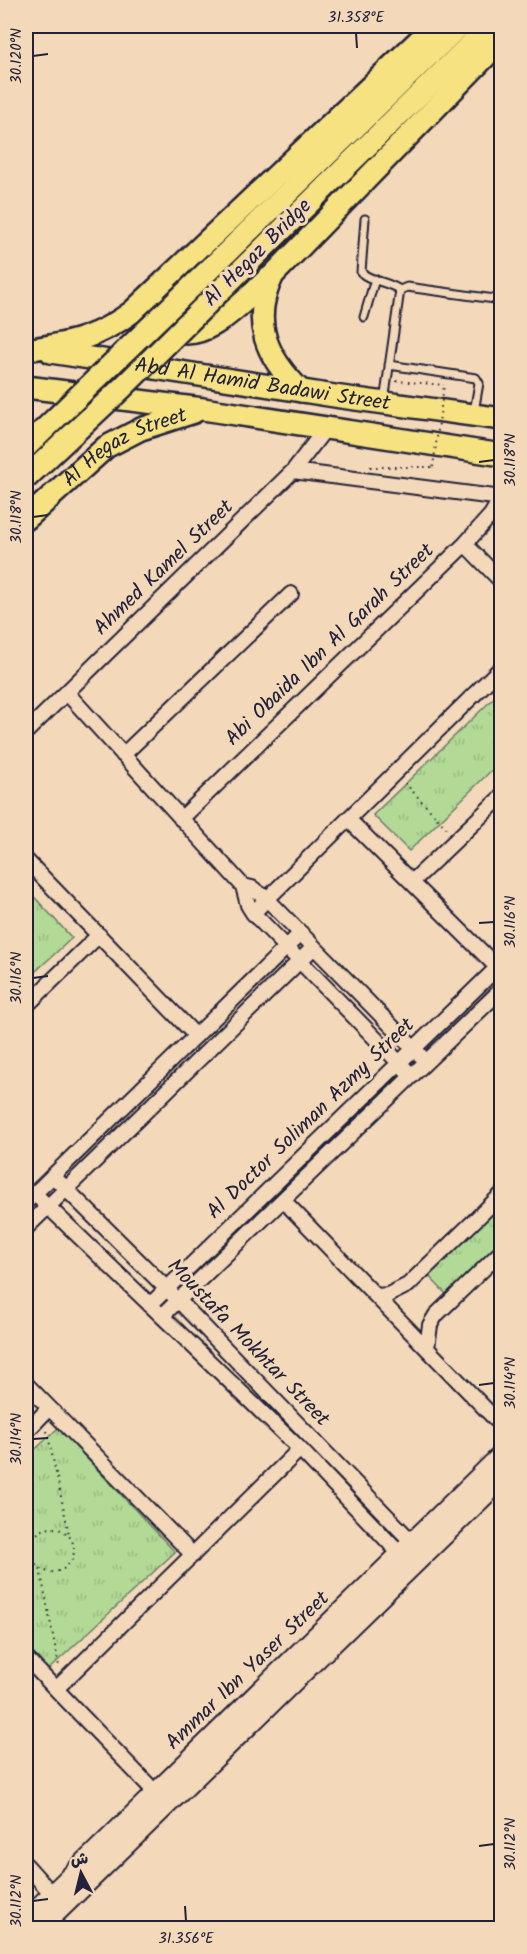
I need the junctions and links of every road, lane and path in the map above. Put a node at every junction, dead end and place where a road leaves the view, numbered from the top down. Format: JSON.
{"nodes":[{"id":1,"x":434,"y":26,"type":"edge"},
{"id":2,"x":459,"y":26,"type":"edge"},
{"id":3,"x":489,"y":26,"type":"edge"},
{"id":4,"x":501,"y":36,"type":"edge"},
{"id":5,"x":365,"y":219,"type":"dead end"},
{"id":6,"x":273,"y":275,"type":"junction"},
{"id":7,"x":375,"y":279,"type":"junction"},
{"id":8,"x":400,"y":290,"type":"junction"},
{"id":9,"x":156,"y":291,"type":"junction"},
{"id":10,"x":501,"y":300,"type":"edge"},
{"id":11,"x":364,"y":317,"type":"dead end"},
{"id":12,"x":29,"y":349,"type":"edge"},
{"id":13,"x":389,"y":365,"type":"junction"},
{"id":14,"x":387,"y":380,"type":"junction"},
{"id":15,"x":26,"y":387,"type":"edge"},
{"id":16,"x":301,"y":391,"type":"junction"},
{"id":17,"x":384,"y":403,"type":"junction"},
{"id":18,"x":203,"y":409,"type":"junction"},
{"id":19,"x":474,"y":415,"type":"junction"},
{"id":20,"x":501,"y":419,"type":"edge"},
{"id":21,"x":326,"y":428,"type":"junction"},
{"id":22,"x":26,"y":435,"type":"edge"},
{"id":23,"x":26,"y":447,"type":"edge"},
{"id":24,"x":501,"y":455,"type":"edge"},
{"id":25,"x":390,"y":466,"type":"dead end"},
{"id":26,"x":293,"y":471,"type":"junction"},
{"id":27,"x":76,"y":473,"type":"junction"},
{"id":28,"x":26,"y":478,"type":"edge"},
{"id":29,"x":501,"y":498,"type":"edge"},
{"id":30,"x":26,"y":519,"type":"edge"},
{"id":31,"x":465,"y":544,"type":"junction"},
{"id":32,"x":501,"y":582,"type":"edge"},
{"id":33,"x":291,"y":594,"type":"dead end"},
{"id":34,"x":501,"y":667,"type":"edge"},
{"id":35,"x":67,"y":693,"type":"junction"},
{"id":36,"x":26,"y":732,"type":"edge"},
{"id":37,"x":123,"y":755,"type":"junction"},
{"id":38,"x":395,"y":772,"type":"junction"},
{"id":39,"x":501,"y":796,"type":"edge"},
{"id":40,"x":181,"y":819,"type":"junction"},
{"id":41,"x":348,"y":819,"type":"junction"},
{"id":42,"x":456,"y":839,"type":"junction"},
{"id":43,"x":26,"y":860,"type":"edge"},
{"id":44,"x":411,"y":882,"type":"junction"},
{"id":45,"x":243,"y":886,"type":"junction"},
{"id":46,"x":267,"y":899,"type":"junction"},
{"id":47,"x":254,"y":913,"type":"junction"},
{"id":48,"x":301,"y":933,"type":"junction"},
{"id":49,"x":99,"y":935,"type":"junction"},
{"id":50,"x":314,"y":947,"type":"junction"},
{"id":51,"x":286,"y":948,"type":"junction"},
{"id":52,"x":299,"y":961,"type":"junction"},
{"id":53,"x":499,"y":965,"type":"edge"},
{"id":54,"x":501,"y":989,"type":"edge"},
{"id":55,"x":26,"y":1006,"type":"edge"},
{"id":56,"x":196,"y":1036,"type":"junction"},
{"id":57,"x":414,"y":1048,"type":"junction"},
{"id":58,"x":427,"y":1061,"type":"junction"},
{"id":59,"x":399,"y":1063,"type":"junction"},
{"id":60,"x":412,"y":1076,"type":"junction"},
{"id":61,"x":52,"y":1176,"type":"junction"},
{"id":62,"x":66,"y":1189,"type":"junction"},
{"id":63,"x":501,"y":1194,"type":"edge"},
{"id":64,"x":30,"y":1198,"type":"edge"},
{"id":65,"x":283,"y":1200,"type":"junction"},
{"id":66,"x":48,"y":1206,"type":"junction"},
{"id":67,"x":26,"y":1228,"type":"edge"},
{"id":68,"x":501,"y":1251,"type":"edge"},
{"id":69,"x":167,"y":1289,"type":"junction"},
{"id":70,"x":377,"y":1296,"type":"junction"},
{"id":71,"x":179,"y":1301,"type":"junction"},
{"id":72,"x":150,"y":1305,"type":"junction"},
{"id":73,"x":162,"y":1316,"type":"junction"},
{"id":74,"x":427,"y":1348,"type":"junction"},
{"id":75,"x":26,"y":1384,"type":"edge"},
{"id":76,"x":46,"y":1411,"type":"junction"},
{"id":77,"x":501,"y":1426,"type":"edge"},
{"id":78,"x":26,"y":1432,"type":"edge"},
{"id":79,"x":300,"y":1449,"type":"junction"},
{"id":80,"x":501,"y":1454,"type":"edge"},
{"id":81,"x":501,"y":1479,"type":"edge"},
{"id":82,"x":69,"y":1536,"type":"junction"},
{"id":83,"x":406,"y":1548,"type":"junction"},
{"id":84,"x":193,"y":1555,"type":"junction"},
{"id":85,"x":40,"y":1569,"type":"junction"},
{"id":86,"x":26,"y":1658,"type":"edge"},
{"id":87,"x":59,"y":1686,"type":"junction"},
{"id":88,"x":156,"y":1793,"type":"junction"},
{"id":89,"x":26,"y":1865,"type":"edge"},
{"id":90,"x":52,"y":1894,"type":"junction"},
{"id":91,"x":26,"y":1919,"type":"edge"},
{"id":92,"x":41,"y":1929,"type":"edge"}],
"edges":[{"from":1,"to":9,"type":"main road"},
{"from":2,"to":23,"type":"main road","name":"Al Hegaz Bridge","bridge":true},
{"from":3,"to":28,"type":"main road","name":"Al Hegaz Bridge","bridge":true},
{"from":4,"to":6,"type":"main road"},
{"from":5,"to":7,"type":"lane"},
{"from":6,"to":9,"type":"main road"},
{"from":6,"to":16,"type":"main road"},
{"from":7,"to":8,"type":"lane"},
{"from":7,"to":11,"type":"lane"},
{"from":8,"to":10,"type":"lane"},
{"from":8,"to":13,"type":"lane"},
{"from":9,"to":12,"type":"main road"},
{"from":12,"to":16,"type":"main road","name":"Abd Al Hamid Badawi Street"},
{"from":13,"to":14,"type":"lane"},
{"from":13,"to":19,"type":"lane"},
{"from":14,"to":17,"type":"lane"},
{"from":14,"to":25,"type":"path","bridge":true},
{"from":15,"to":18,"type":"main road","name":"Abd Al Hamid Badawi Street"},
{"from":16,"to":17,"type":"main road","name":"Abd Al Hamid Badawi Street"},
{"from":17,"to":19,"type":"main road","name":"Abd Al Hamid Badawi Street"},
{"from":18,"to":21,"type":"main road","name":"Abd Al Hamid Badawi Street"},
{"from":18,"to":27,"type":"main road","name":"Al Hegaz Street"},
{"from":19,"to":20,"type":"main road","name":"Abd Al Hamid Badawi Street"},
{"from":21,"to":24,"type":"main road","name":"Abd Al Hamid Badawi Street"},
{"from":21,"to":26,"type":"street","name":"Ahmed Kamel Street"},
{"from":22,"to":27,"type":"main road"},
{"from":26,"to":29,"type":"street"},
{"from":26,"to":35,"type":"street","name":"Ahmed Kamel Street"},
{"from":27,"to":30,"type":"main road","name":"Al Hegaz Street"},
{"from":29,"to":31,"type":"street","name":"Abi Obaida Ibn Al Garah Street"},
{"from":31,"to":32,"type":"street"},
{"from":31,"to":40,"type":"street","name":"Abi Obaida Ibn Al Garah Street"},
{"from":33,"to":37,"type":"street"},
{"from":34,"to":38,"type":"street"},
{"from":35,"to":36,"type":"street","name":"Ahmed Kamel Street"},
{"from":35,"to":37,"type":"street"},
{"from":37,"to":40,"type":"street"},
{"from":38,"to":41,"type":"street"},
{"from":38,"to":42,"type":"path"},
{"from":39,"to":42,"type":"street"},
{"from":40,"to":45,"type":"street"},
{"from":41,"to":44,"type":"street"},
{"from":41,"to":46,"type":"street"},
{"from":42,"to":44,"type":"street"},
{"from":43,"to":49,"type":"street"},
{"from":44,"to":53,"type":"street"},
{"from":45,"to":46,"type":"street"},
{"from":45,"to":47,"type":"street"},
{"from":46,"to":47,"type":"street"},
{"from":46,"to":48,"type":"street"},
{"from":47,"to":51,"type":"street"},
{"from":48,"to":50,"type":"street"},
{"from":48,"to":51,"type":"street"},
{"from":49,"to":55,"type":"street"},
{"from":49,"to":56,"type":"street"},
{"from":50,"to":52,"type":"street"},
{"from":50,"to":57,"type":"street"},
{"from":51,"to":52,"type":"street"},
{"from":51,"to":56,"type":"street"},
{"from":52,"to":59,"type":"street"},
{"from":52,"to":62,"type":"street"},
{"from":53,"to":57,"type":"street","name":"Al Doctor Soliman Azmy Street"},
{"from":54,"to":58,"type":"street","name":"Al Doctor Soliman Azmy Street"},
{"from":56,"to":61,"type":"street"},
{"from":57,"to":58,"type":"street"},
{"from":57,"to":59,"type":"street","name":"Al Doctor Soliman Azmy Street"},
{"from":58,"to":60,"type":"street","name":"Al Doctor Soliman Azmy Street"},
{"from":59,"to":60,"type":"street"},
{"from":59,"to":69,"type":"street","name":"Al Doctor Soliman Azmy Street"},
{"from":60,"to":65,"type":"street","name":"Al Doctor Soliman Azmy Street"},
{"from":61,"to":62,"type":"street","name":"Moustafa Mokhtar Street"},
{"from":61,"to":64,"type":"street"},
{"from":62,"to":66,"type":"street"},
{"from":62,"to":69,"type":"street","name":"Moustafa Mokhtar Street"},
{"from":63,"to":70,"type":"street"},
{"from":64,"to":66,"type":"street","name":"Moustafa Mokhtar Street"},
{"from":65,"to":70,"type":"street"},
{"from":65,"to":71,"type":"street","name":"Al Doctor Soliman Azmy Street"},
{"from":66,"to":67,"type":"street"},
{"from":66,"to":72,"type":"street","name":"Moustafa Mokhtar Street"},
{"from":68,"to":74,"type":"street"},
{"from":69,"to":71,"type":"street","name":"Moustafa Mokhtar Street"},
{"from":69,"to":72,"type":"street","name":"Al Doctor Soliman Azmy Street"},
{"from":70,"to":74,"type":"street"},
{"from":71,"to":73,"type":"street","name":"Al Doctor Soliman Azmy Street"},
{"from":71,"to":83,"type":"street","name":"Moustafa Mokhtar Street"},
{"from":72,"to":73,"type":"street","name":"Moustafa Mokhtar Street"},
{"from":73,"to":79,"type":"street","name":"Moustafa Mokhtar Street"},
{"from":74,"to":77,"type":"street"},
{"from":75,"to":76,"type":"street"},
{"from":76,"to":78,"type":"street"},
{"from":76,"to":82,"type":"path"},
{"from":76,"to":84,"type":"street"},
{"from":79,"to":83,"type":"street","name":"Moustafa Mokhtar Street"},
{"from":79,"to":84,"type":"street"},
{"from":80,"to":83,"type":"street","name":"Ammar Ibn Yaser Street"},
{"from":81,"to":92,"type":"street","name":"Ammar Ibn Yaser Street"},
{"from":82,"to":85,"type":"path"},
{"from":82,"to":85,"type":"path"},
{"from":83,"to":88,"type":"street","name":"Ammar Ibn Yaser Street"},
{"from":84,"to":87,"type":"street"},
{"from":85,"to":87,"type":"path"},
{"from":86,"to":87,"type":"street"},
{"from":87,"to":88,"type":"street"},
{"from":88,"to":90,"type":"street","name":"Ammar Ibn Yaser Street"},
{"from":89,"to":90,"type":"street"},
{"from":90,"to":91,"type":"street","name":"Ammar Ibn Yaser Street"}]}
